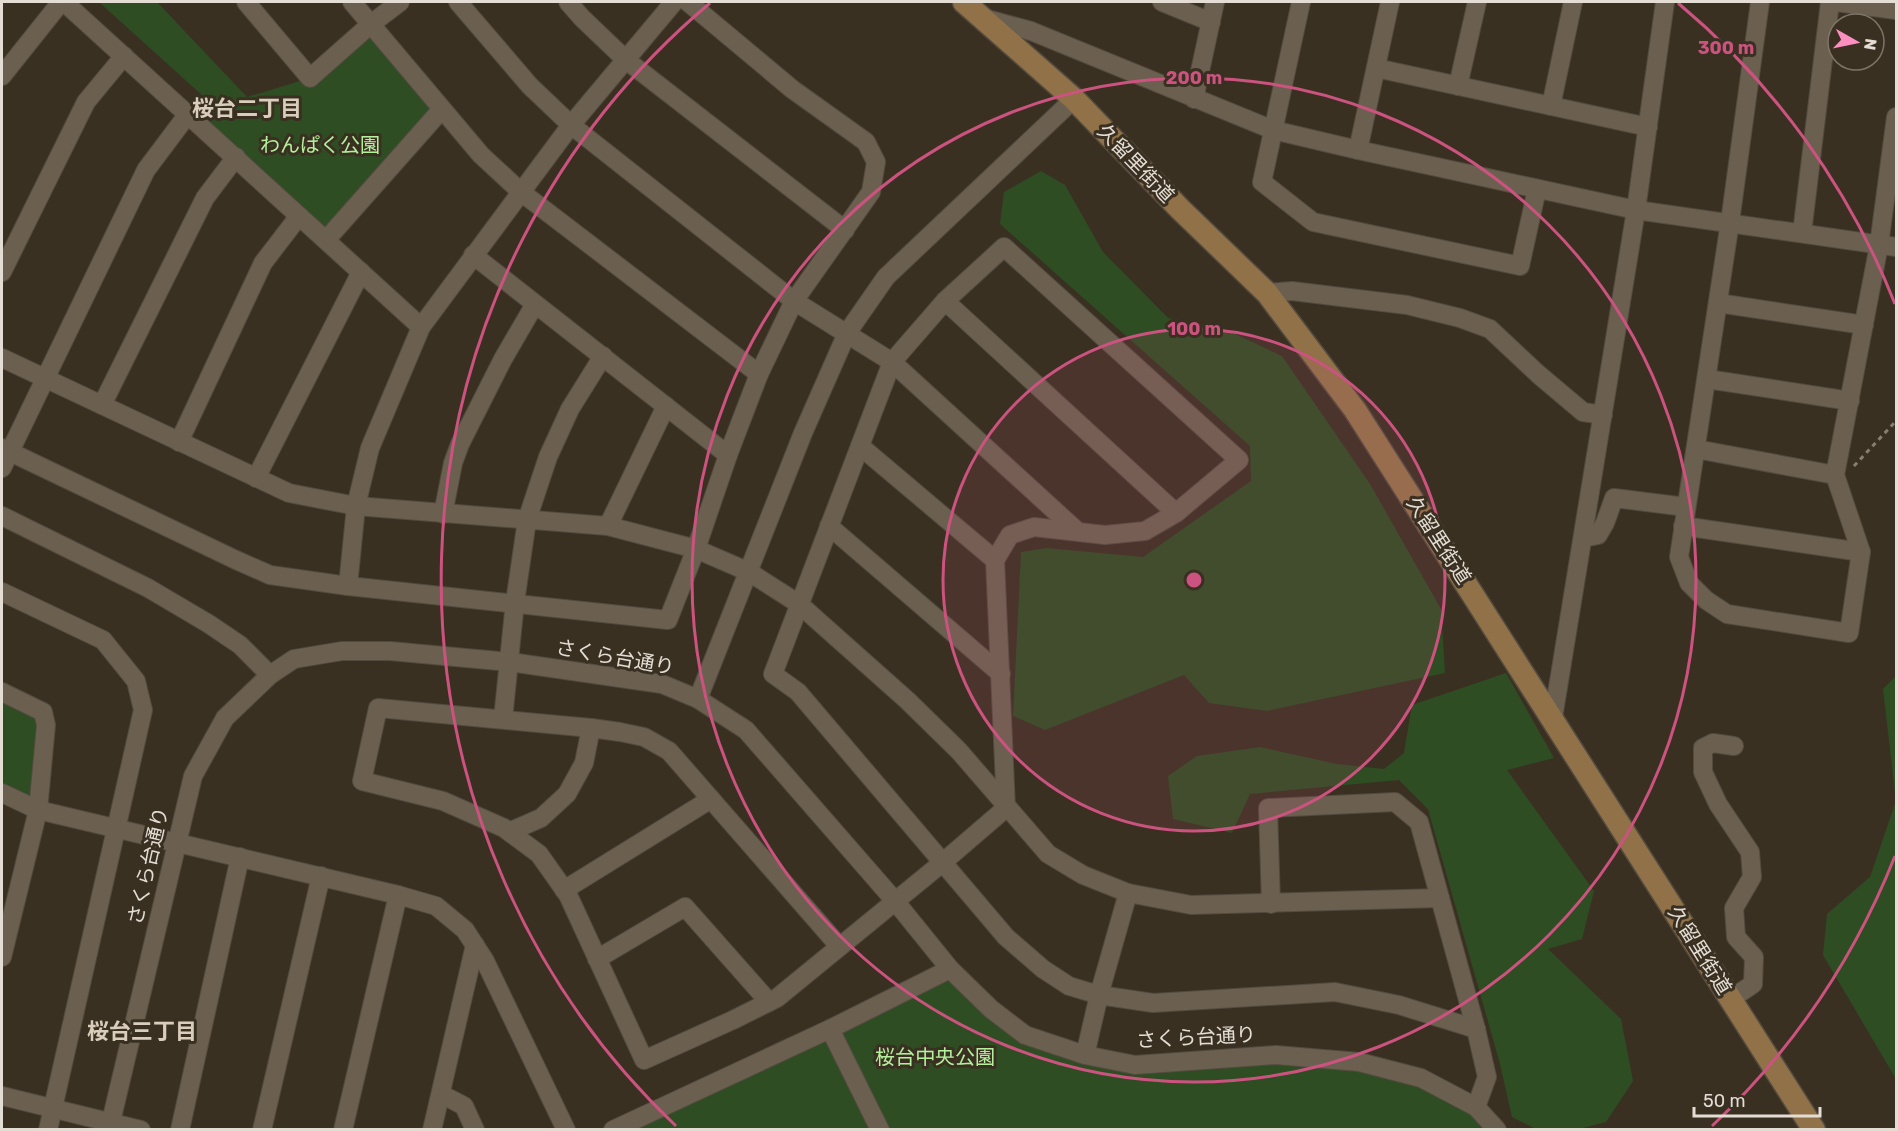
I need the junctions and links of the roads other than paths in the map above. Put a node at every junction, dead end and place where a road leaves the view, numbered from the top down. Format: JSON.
{"nodes":[{"id":1,"x":63,"y":2,"type":"edge"},
{"id":2,"x":246,"y":2,"type":"edge"},
{"id":3,"x":352,"y":2,"type":"edge"},
{"id":4,"x":400,"y":2,"type":"edge"},
{"id":5,"x":458,"y":2,"type":"edge"},
{"id":6,"x":568,"y":2,"type":"edge"},
{"id":7,"x":674,"y":2,"type":"edge"},
{"id":8,"x":688,"y":2,"type":"edge"},
{"id":9,"x":962,"y":2,"type":"edge"},
{"id":10,"x":1162,"y":2,"type":"edge"},
{"id":11,"x":1215,"y":2,"type":"edge"},
{"id":12,"x":1301,"y":2,"type":"edge"},
{"id":13,"x":1390,"y":2,"type":"edge"},
{"id":14,"x":1477,"y":2,"type":"edge"},
{"id":15,"x":1573,"y":2,"type":"edge"},
{"id":16,"x":1665,"y":2,"type":"edge"},
{"id":17,"x":1760,"y":2,"type":"edge"},
{"id":18,"x":1830,"y":2,"type":"edge"},
{"id":19,"x":1836,"y":2,"type":"edge"},
{"id":20,"x":1896,"y":10,"type":"edge"},
{"id":21,"x":981,"y":18,"type":"junction"},
{"id":22,"x":1211,"y":22,"type":"junction"},
{"id":23,"x":371,"y":24,"type":"junction"},
{"id":24,"x":124,"y":56,"type":"junction"},
{"id":25,"x":626,"y":60,"type":"junction"},
{"id":26,"x":1376,"y":68,"type":"junction"},
{"id":27,"x":2,"y":76,"type":"edge"},
{"id":28,"x":1458,"y":86,"type":"junction"},
{"id":29,"x":1074,"y":99,"type":"junction"},
{"id":30,"x":1194,"y":99,"type":"junction"},
{"id":31,"x":1551,"y":106,"type":"junction"},
{"id":32,"x":442,"y":109,"type":"junction"},
{"id":33,"x":188,"y":114,"type":"junction"},
{"id":34,"x":1896,"y":117,"type":"edge"},
{"id":35,"x":571,"y":124,"type":"junction"},
{"id":36,"x":1648,"y":127,"type":"junction"},
{"id":37,"x":1273,"y":130,"type":"junction"},
{"id":38,"x":1358,"y":150,"type":"junction"},
{"id":39,"x":1894,"y":153,"type":"edge"},
{"id":40,"x":236,"y":158,"type":"junction"},
{"id":41,"x":1537,"y":189,"type":"junction"},
{"id":42,"x":521,"y":192,"type":"junction"},
{"id":43,"x":1636,"y":210,"type":"junction"},
{"id":44,"x":299,"y":216,"type":"junction"},
{"id":45,"x":1730,"y":222,"type":"junction"},
{"id":46,"x":845,"y":230,"type":"junction"},
{"id":47,"x":1802,"y":233,"type":"junction"},
{"id":48,"x":326,"y":240,"type":"junction"},
{"id":49,"x":1888,"y":246,"type":"edge"},
{"id":50,"x":473,"y":255,"type":"junction"},
{"id":51,"x":2,"y":272,"type":"edge"},
{"id":52,"x":361,"y":272,"type":"junction"},
{"id":53,"x":1267,"y":293,"type":"junction"},
{"id":54,"x":794,"y":301,"type":"junction"},
{"id":55,"x":945,"y":301,"type":"junction"},
{"id":56,"x":1718,"y":303,"type":"junction"},
{"id":57,"x":535,"y":304,"type":"junction"},
{"id":58,"x":1864,"y":325,"type":"junction"},
{"id":59,"x":421,"y":327,"type":"junction"},
{"id":60,"x":847,"y":333,"type":"junction"},
{"id":61,"x":603,"y":356,"type":"junction"},
{"id":62,"x":2,"y":358,"type":"edge"},
{"id":63,"x":892,"y":362,"type":"junction"},
{"id":64,"x":759,"y":374,"type":"junction"},
{"id":65,"x":46,"y":378,"type":"junction"},
{"id":66,"x":1707,"y":379,"type":"junction"},
{"id":67,"x":1850,"y":401,"type":"junction"},
{"id":68,"x":102,"y":405,"type":"junction"},
{"id":69,"x":666,"y":406,"type":"junction"},
{"id":70,"x":1603,"y":415,"type":"junction"},
{"id":71,"x":179,"y":442,"type":"junction"},
{"id":72,"x":860,"y":446,"type":"junction"},
{"id":73,"x":1696,"y":449,"type":"junction"},
{"id":74,"x":728,"y":455,"type":"junction"},
{"id":75,"x":4,"y":456,"type":"edge"},
{"id":76,"x":256,"y":478,"type":"junction"},
{"id":77,"x":1836,"y":479,"type":"junction"},
{"id":78,"x":356,"y":506,"type":"junction"},
{"id":79,"x":1686,"y":507,"type":"junction"},
{"id":80,"x":1176,"y":513,"type":"junction"},
{"id":81,"x":443,"y":514,"type":"junction"},
{"id":82,"x":2,"y":516,"type":"edge"},
{"id":83,"x":526,"y":520,"type":"junction"},
{"id":84,"x":608,"y":526,"type":"junction"},
{"id":85,"x":829,"y":526,"type":"junction"},
{"id":86,"x":1683,"y":526,"type":"junction"},
{"id":87,"x":1077,"y":531,"type":"junction"},
{"id":88,"x":1583,"y":538,"type":"junction"},
{"id":89,"x":696,"y":549,"type":"junction"},
{"id":90,"x":1861,"y":552,"type":"junction"},
{"id":91,"x":995,"y":560,"type":"junction"},
{"id":92,"x":749,"y":572,"type":"junction"},
{"id":93,"x":348,"y":586,"type":"junction"},
{"id":94,"x":2,"y":592,"type":"edge"},
{"id":95,"x":515,"y":602,"type":"junction"},
{"id":96,"x":799,"y":604,"type":"junction"},
{"id":97,"x":510,"y":662,"type":"junction"},
{"id":98,"x":1001,"y":674,"type":"junction"},
{"id":99,"x":270,"y":675,"type":"junction"},
{"id":100,"x":2,"y":692,"type":"edge"},
{"id":101,"x":698,"y":699,"type":"junction"},
{"id":102,"x":1553,"y":718,"type":"junction"},
{"id":103,"x":503,"y":719,"type":"junction"},
{"id":104,"x":591,"y":728,"type":"junction"},
{"id":105,"x":1734,"y":746,"type":"dead end"},
{"id":106,"x":2,"y":793,"type":"edge"},
{"id":107,"x":711,"y":799,"type":"junction"},
{"id":108,"x":1006,"y":808,"type":"junction"},
{"id":109,"x":38,"y":810,"type":"junction"},
{"id":110,"x":117,"y":828,"type":"junction"},
{"id":111,"x":509,"y":832,"type":"junction"},
{"id":112,"x":177,"y":843,"type":"junction"},
{"id":113,"x":240,"y":857,"type":"junction"},
{"id":114,"x":942,"y":862,"type":"junction"},
{"id":115,"x":321,"y":876,"type":"junction"},
{"id":116,"x":564,"y":890,"type":"junction"},
{"id":117,"x":1128,"y":893,"type":"junction"},
{"id":118,"x":398,"y":895,"type":"junction"},
{"id":119,"x":1440,"y":898,"type":"junction"},
{"id":120,"x":895,"y":901,"type":"junction"},
{"id":121,"x":1271,"y":904,"type":"junction"},
{"id":122,"x":475,"y":945,"type":"junction"},
{"id":123,"x":840,"y":946,"type":"junction"},
{"id":124,"x":2,"y":957,"type":"edge"},
{"id":125,"x":597,"y":959,"type":"junction"},
{"id":126,"x":950,"y":969,"type":"junction"},
{"id":127,"x":1099,"y":995,"type":"junction"},
{"id":128,"x":1731,"y":999,"type":"junction"},
{"id":129,"x":769,"y":1002,"type":"junction"},
{"id":130,"x":830,"y":1029,"type":"junction"},
{"id":131,"x":1476,"y":1029,"type":"junction"},
{"id":132,"x":1085,"y":1055,"type":"junction"},
{"id":133,"x":441,"y":1094,"type":"junction"},
{"id":134,"x":2,"y":1096,"type":"edge"},
{"id":135,"x":1476,"y":1107,"type":"junction"},
{"id":136,"x":54,"y":1108,"type":"junction"},
{"id":137,"x":110,"y":1125,"type":"edge"},
{"id":138,"x":48,"y":1130,"type":"edge"},
{"id":139,"x":141,"y":1130,"type":"edge"},
{"id":140,"x":180,"y":1130,"type":"edge"},
{"id":141,"x":262,"y":1130,"type":"edge"},
{"id":142,"x":342,"y":1130,"type":"edge"},
{"id":143,"x":432,"y":1130,"type":"edge"},
{"id":144,"x":475,"y":1130,"type":"edge"},
{"id":145,"x":566,"y":1130,"type":"edge"},
{"id":146,"x":613,"y":1130,"type":"edge"},
{"id":147,"x":880,"y":1130,"type":"edge"},
{"id":148,"x":1497,"y":1130,"type":"edge"},
{"id":149,"x":1814,"y":1130,"type":"edge"}],
"edges":[{"from":1,"to":24,"type":"street"},
{"from":1,"to":27,"type":"street"},
{"from":2,"to":23,"type":"street"},
{"from":3,"to":23,"type":"street"},
{"from":4,"to":23,"type":"street"},
{"from":5,"to":35,"type":"street"},
{"from":6,"to":25,"type":"street"},
{"from":7,"to":25,"type":"street"},
{"from":8,"to":46,"type":"street"},
{"from":9,"to":21,"type":"main road","name":"久留里街道"},
{"from":10,"to":22,"type":"street"},
{"from":11,"to":22,"type":"street"},
{"from":12,"to":37,"type":"street"},
{"from":13,"to":26,"type":"street"},
{"from":14,"to":28,"type":"street"},
{"from":15,"to":31,"type":"street"},
{"from":16,"to":36,"type":"street"},
{"from":17,"to":45,"type":"street"},
{"from":18,"to":47,"type":"street"},
{"from":19,"to":20,"type":"street"},
{"from":21,"to":29,"type":"main road","name":"久留里街道"},
{"from":21,"to":30,"type":"street"},
{"from":22,"to":30,"type":"street"},
{"from":23,"to":32,"type":"street"},
{"from":24,"to":33,"type":"street"},
{"from":24,"to":51,"type":"street"},
{"from":25,"to":35,"type":"street"},
{"from":25,"to":46,"type":"street"},
{"from":26,"to":28,"type":"street"},
{"from":26,"to":38,"type":"street"},
{"from":28,"to":31,"type":"street"},
{"from":29,"to":53,"type":"main road","name":"久留里街道"},
{"from":29,"to":60,"type":"street"},
{"from":30,"to":37,"type":"street"},
{"from":31,"to":36,"type":"street"},
{"from":32,"to":42,"type":"street"},
{"from":32,"to":48,"type":"street"},
{"from":33,"to":40,"type":"street"},
{"from":33,"to":65,"type":"street"},
{"from":34,"to":39,"type":"street"},
{"from":35,"to":42,"type":"street"},
{"from":35,"to":54,"type":"street"},
{"from":36,"to":43,"type":"street"},
{"from":37,"to":38,"type":"street"},
{"from":37,"to":41,"type":"street"},
{"from":38,"to":41,"type":"street"},
{"from":39,"to":49,"type":"street"},
{"from":40,"to":44,"type":"street"},
{"from":40,"to":68,"type":"street"},
{"from":41,"to":43,"type":"street"},
{"from":42,"to":50,"type":"street"},
{"from":42,"to":64,"type":"street"},
{"from":43,"to":45,"type":"street"},
{"from":43,"to":70,"type":"street"},
{"from":44,"to":48,"type":"street"},
{"from":44,"to":71,"type":"street"},
{"from":45,"to":47,"type":"street"},
{"from":45,"to":56,"type":"street"},
{"from":46,"to":54,"type":"street"},
{"from":47,"to":49,"type":"street"},
{"from":48,"to":52,"type":"street"},
{"from":49,"to":58,"type":"street"},
{"from":50,"to":57,"type":"street"},
{"from":50,"to":59,"type":"street"},
{"from":52,"to":59,"type":"street"},
{"from":52,"to":76,"type":"street"},
{"from":53,"to":70,"type":"street"},
{"from":53,"to":102,"type":"main road","name":"久留里街道"},
{"from":54,"to":60,"type":"street"},
{"from":54,"to":64,"type":"street"},
{"from":55,"to":63,"type":"street"},
{"from":55,"to":80,"type":"street"},
{"from":55,"to":80,"type":"street"},
{"from":56,"to":58,"type":"street"},
{"from":56,"to":66,"type":"street"},
{"from":57,"to":61,"type":"street"},
{"from":57,"to":81,"type":"street"},
{"from":58,"to":67,"type":"street"},
{"from":59,"to":78,"type":"street"},
{"from":60,"to":63,"type":"street"},
{"from":60,"to":92,"type":"street"},
{"from":61,"to":69,"type":"street"},
{"from":61,"to":83,"type":"street"},
{"from":62,"to":65,"type":"street"},
{"from":63,"to":72,"type":"street"},
{"from":63,"to":87,"type":"street"},
{"from":64,"to":74,"type":"street"},
{"from":65,"to":68,"type":"street"},
{"from":65,"to":75,"type":"street"},
{"from":66,"to":67,"type":"street"},
{"from":66,"to":73,"type":"street"},
{"from":67,"to":77,"type":"street"},
{"from":68,"to":71,"type":"street"},
{"from":69,"to":74,"type":"street"},
{"from":69,"to":84,"type":"street"},
{"from":70,"to":88,"type":"street"},
{"from":71,"to":76,"type":"street"},
{"from":72,"to":85,"type":"street"},
{"from":72,"to":91,"type":"street"},
{"from":73,"to":77,"type":"street"},
{"from":73,"to":79,"type":"street"},
{"from":74,"to":89,"type":"street"},
{"from":75,"to":93,"type":"street"},
{"from":76,"to":78,"type":"street"},
{"from":77,"to":90,"type":"street"},
{"from":78,"to":81,"type":"street"},
{"from":78,"to":93,"type":"street"},
{"from":79,"to":86,"type":"street"},
{"from":79,"to":88,"type":"street"},
{"from":80,"to":87,"type":"street"},
{"from":81,"to":83,"type":"street"},
{"from":82,"to":99,"type":"street"},
{"from":83,"to":84,"type":"street"},
{"from":83,"to":95,"type":"street"},
{"from":84,"to":89,"type":"street"},
{"from":85,"to":96,"type":"street"},
{"from":85,"to":98,"type":"street"},
{"from":86,"to":90,"type":"street"},
{"from":86,"to":90,"type":"street"},
{"from":87,"to":91,"type":"street"},
{"from":88,"to":102,"type":"street"},
{"from":89,"to":92,"type":"street"},
{"from":89,"to":95,"type":"street"},
{"from":91,"to":98,"type":"street"},
{"from":92,"to":96,"type":"street"},
{"from":92,"to":101,"type":"street"},
{"from":93,"to":95,"type":"street"},
{"from":94,"to":110,"type":"street"},
{"from":95,"to":97,"type":"street"},
{"from":96,"to":108,"type":"street"},
{"from":96,"to":114,"type":"street"},
{"from":97,"to":99,"type":"street","name":"さくら台通り"},
{"from":97,"to":101,"type":"street","name":"さくら台通り"},
{"from":97,"to":103,"type":"street"},
{"from":98,"to":108,"type":"street"},
{"from":99,"to":112,"type":"street","name":"さくら台通り"},
{"from":100,"to":109,"type":"street"},
{"from":101,"to":120,"type":"street","name":"さくら台通り"},
{"from":102,"to":128,"type":"main road","name":"久留里街道"},
{"from":103,"to":104,"type":"street"},
{"from":103,"to":111,"type":"street"},
{"from":104,"to":107,"type":"street"},
{"from":104,"to":111,"type":"street"},
{"from":105,"to":128,"type":"street"},
{"from":106,"to":109,"type":"street"},
{"from":107,"to":116,"type":"street"},
{"from":107,"to":123,"type":"street"},
{"from":108,"to":114,"type":"street"},
{"from":108,"to":117,"type":"street"},
{"from":109,"to":110,"type":"street"},
{"from":109,"to":124,"type":"street"},
{"from":110,"to":112,"type":"street"},
{"from":110,"to":136,"type":"street"},
{"from":111,"to":116,"type":"street"},
{"from":112,"to":113,"type":"street"},
{"from":112,"to":137,"type":"street","name":"さくら台通り"},
{"from":113,"to":115,"type":"street"},
{"from":113,"to":140,"type":"street"},
{"from":114,"to":120,"type":"street"},
{"from":114,"to":127,"type":"street"},
{"from":115,"to":118,"type":"street"},
{"from":115,"to":141,"type":"street"},
{"from":116,"to":125,"type":"street"},
{"from":117,"to":121,"type":"street"},
{"from":117,"to":127,"type":"street"},
{"from":118,"to":122,"type":"street"},
{"from":118,"to":142,"type":"street"},
{"from":119,"to":121,"type":"street"},
{"from":119,"to":121,"type":"street"},
{"from":119,"to":131,"type":"street"},
{"from":120,"to":123,"type":"street"},
{"from":120,"to":126,"type":"street","name":"さくら台通り"},
{"from":122,"to":133,"type":"street"},
{"from":122,"to":145,"type":"street"},
{"from":123,"to":129,"type":"street"},
{"from":125,"to":129,"type":"street"},
{"from":125,"to":129,"type":"street"},
{"from":126,"to":130,"type":"street"},
{"from":126,"to":132,"type":"street","name":"さくら台通り"},
{"from":127,"to":131,"type":"street"},
{"from":127,"to":132,"type":"street"},
{"from":128,"to":149,"type":"main road","name":"久留里街道"},
{"from":130,"to":146,"type":"street"},
{"from":130,"to":147,"type":"street"},
{"from":131,"to":135,"type":"street"},
{"from":132,"to":135,"type":"street","name":"さくら台通り"},
{"from":133,"to":143,"type":"street"},
{"from":133,"to":144,"type":"street"},
{"from":134,"to":136,"type":"street"},
{"from":135,"to":148,"type":"street","name":"さくら台通り"},
{"from":136,"to":137,"type":"street"},
{"from":136,"to":138,"type":"street"},
{"from":137,"to":139,"type":"street"}]}
